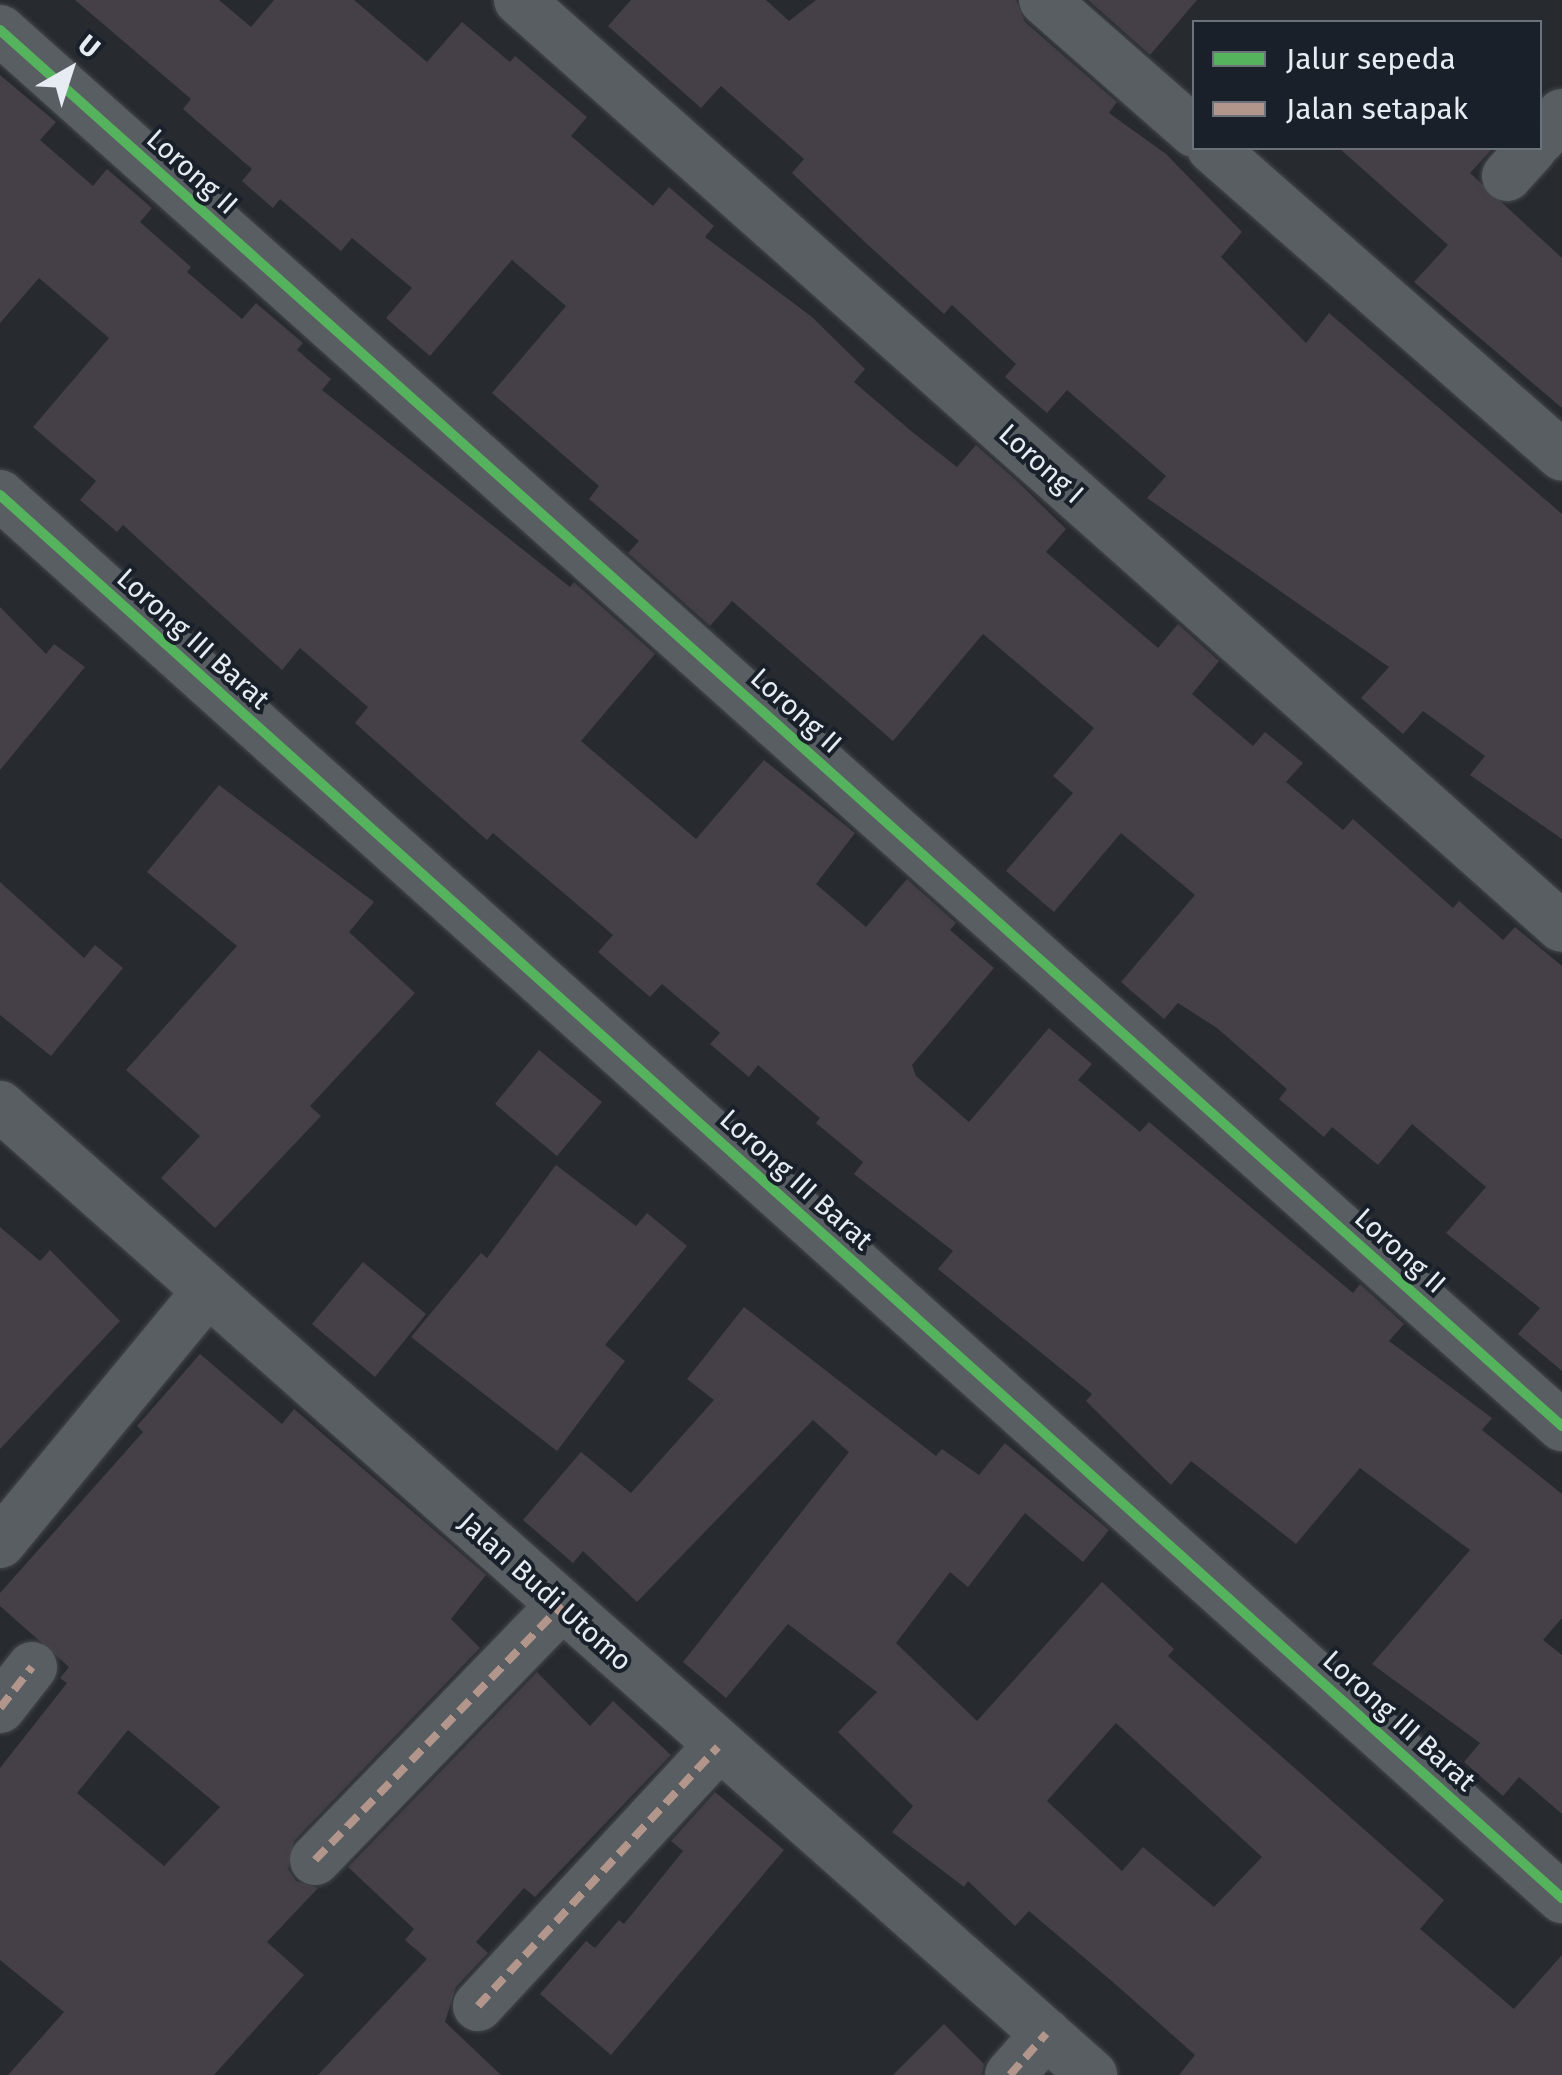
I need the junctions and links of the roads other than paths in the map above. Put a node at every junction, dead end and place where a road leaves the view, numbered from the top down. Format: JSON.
{"nodes":[{"id":1,"x":519,"y":0,"type":"edge"},
{"id":2,"x":1044,"y":0,"type":"edge"},
{"id":3,"x":0,"y":30,"type":"edge"},
{"id":4,"x":1562,"y":114,"type":"edge"},
{"id":5,"x":1192,"y":130,"type":"edge"},
{"id":6,"x":1542,"y":137,"type":"edge"},
{"id":7,"x":1214,"y":150,"type":"edge"},
{"id":8,"x":1562,"y":455,"type":"edge"},
{"id":9,"x":0,"y":495,"type":"edge"},
{"id":10,"x":1562,"y":928,"type":"edge"},
{"id":11,"x":0,"y":1106,"type":"edge"},
{"id":12,"x":208,"y":1290,"type":"junction"},
{"id":13,"x":1562,"y":1426,"type":"edge"},
{"id":14,"x":0,"y":1543,"type":"edge"},
{"id":15,"x":562,"y":1606,"type":"junction"},
{"id":16,"x":32,"y":1667,"type":"dead end"},
{"id":17,"x":0,"y":1708,"type":"edge"},
{"id":18,"x":718,"y":1747,"type":"junction"},
{"id":19,"x":315,"y":1860,"type":"dead end"},
{"id":20,"x":1562,"y":1898,"type":"edge"},
{"id":21,"x":478,"y":2006,"type":"dead end"},
{"id":22,"x":1046,"y":2034,"type":"junction"},
{"id":23,"x":1010,"y":2075,"type":"edge"},
{"id":24,"x":1092,"y":2075,"type":"edge"}],
"edges":[{"from":1,"to":10,"type":"street","name":"Lorong I"},
{"from":2,"to":5,"type":"street"},
{"from":3,"to":13,"type":"street","name":"Lorong II"},
{"from":4,"to":6,"type":"street"},
{"from":7,"to":8,"type":"street"},
{"from":9,"to":20,"type":"street","name":"Lorong III Barat"},
{"from":11,"to":12,"type":"street","name":"Jalan Budi Utomo"},
{"from":12,"to":14,"type":"street"},
{"from":12,"to":15,"type":"street","name":"Jalan Budi Utomo"},
{"from":15,"to":18,"type":"street","name":"Jalan Budi Utomo"},
{"from":15,"to":19,"type":"street"},
{"from":16,"to":17,"type":"street"},
{"from":18,"to":21,"type":"street"},
{"from":18,"to":22,"type":"street","name":"Jalan Budi Utomo"},
{"from":22,"to":23,"type":"street"},
{"from":22,"to":24,"type":"street","name":"Jalan Budi Utomo"}]}
